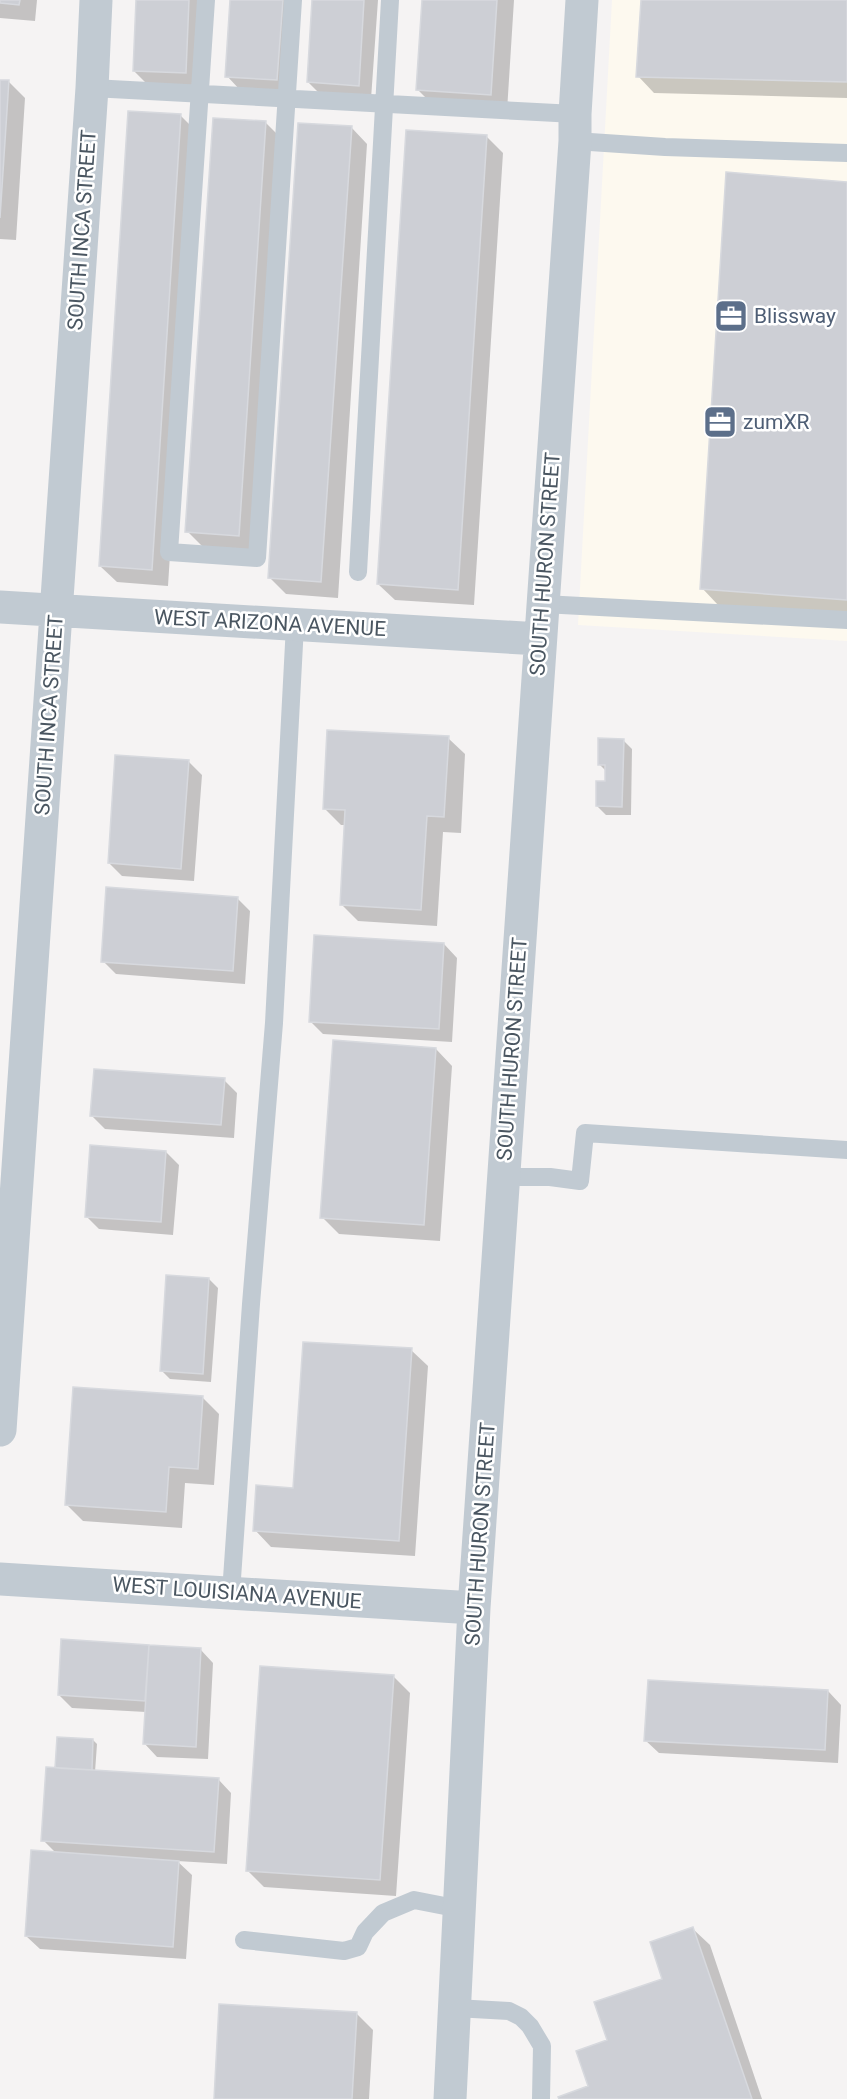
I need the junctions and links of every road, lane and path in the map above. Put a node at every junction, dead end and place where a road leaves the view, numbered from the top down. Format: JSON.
{"nodes":[{"id":1,"x":96,"y":0,"type":"edge"},
{"id":2,"x":206,"y":0,"type":"edge"},
{"id":3,"x":293,"y":0,"type":"edge"},
{"id":4,"x":390,"y":0,"type":"edge"},
{"id":5,"x":582,"y":0,"type":"edge"},
{"id":6,"x":92,"y":88,"type":"junction"},
{"id":7,"x":200,"y":93,"type":"junction"},
{"id":8,"x":288,"y":98,"type":"junction"},
{"id":9,"x":385,"y":103,"type":"junction"},
{"id":10,"x":575,"y":127,"type":"junction"},
{"id":11,"x":847,"y":153,"type":"edge"},
{"id":12,"x":358,"y":572,"type":"dead end"},
{"id":13,"x":543,"y":604,"type":"junction"},
{"id":14,"x":0,"y":607,"type":"edge"},
{"id":15,"x":56,"y":611,"type":"junction"},
{"id":16,"x":847,"y":620,"type":"edge"},
{"id":17,"x":295,"y":625,"type":"junction"},
{"id":18,"x":540,"y":639,"type":"junction"},
{"id":19,"x":847,"y":1150,"type":"edge"},
{"id":20,"x":503,"y":1178,"type":"junction"},
{"id":21,"x":0,"y":1430,"type":"edge"},
{"id":22,"x":0,"y":1579,"type":"edge"},
{"id":23,"x":231,"y":1593,"type":"junction"},
{"id":24,"x":474,"y":1608,"type":"junction"},
{"id":25,"x":460,"y":1908,"type":"junction"},
{"id":26,"x":244,"y":1940,"type":"dead end"},
{"id":27,"x":455,"y":2008,"type":"junction"},
{"id":28,"x":450,"y":2099,"type":"edge"},
{"id":29,"x":541,"y":2099,"type":"edge"}],
"edges":[{"from":1,"to":6,"type":"street","name":"SOUTH INCA STREET"},
{"from":2,"to":7,"type":"lane"},
{"from":3,"to":8,"type":"lane"},
{"from":4,"to":9,"type":"lane"},
{"from":5,"to":10,"type":"street","name":"SOUTH HURON STREET"},
{"from":6,"to":7,"type":"lane"},
{"from":6,"to":15,"type":"street","name":"SOUTH INCA STREET"},
{"from":7,"to":8,"type":"lane"},
{"from":7,"to":8,"type":"lane"},
{"from":8,"to":9,"type":"lane"},
{"from":9,"to":10,"type":"lane"},
{"from":9,"to":12,"type":"lane"},
{"from":10,"to":11,"type":"lane"},
{"from":10,"to":13,"type":"street","name":"SOUTH HURON STREET"},
{"from":13,"to":16,"type":"lane"},
{"from":13,"to":18,"type":"street","name":"SOUTH HURON STREET"},
{"from":14,"to":15,"type":"street","name":"WEST ARIZONA AVENUE"},
{"from":15,"to":17,"type":"street","name":"WEST ARIZONA AVENUE"},
{"from":15,"to":21,"type":"street","name":"SOUTH INCA STREET"},
{"from":17,"to":18,"type":"street","name":"WEST ARIZONA AVENUE"},
{"from":17,"to":23,"type":"lane"},
{"from":18,"to":20,"type":"street","name":"SOUTH HURON STREET"},
{"from":19,"to":20,"type":"lane"},
{"from":20,"to":24,"type":"street","name":"SOUTH HURON STREET"},
{"from":22,"to":23,"type":"street","name":"WEST LOUISIANA AVENUE"},
{"from":23,"to":24,"type":"street","name":"WEST LOUISIANA AVENUE"},
{"from":24,"to":25,"type":"street","name":"SOUTH HURON STREET"},
{"from":25,"to":26,"type":"lane"},
{"from":25,"to":27,"type":"street","name":"SOUTH HURON STREET"},
{"from":27,"to":28,"type":"street","name":"SOUTH HURON STREET"},
{"from":27,"to":29,"type":"lane"}]}
